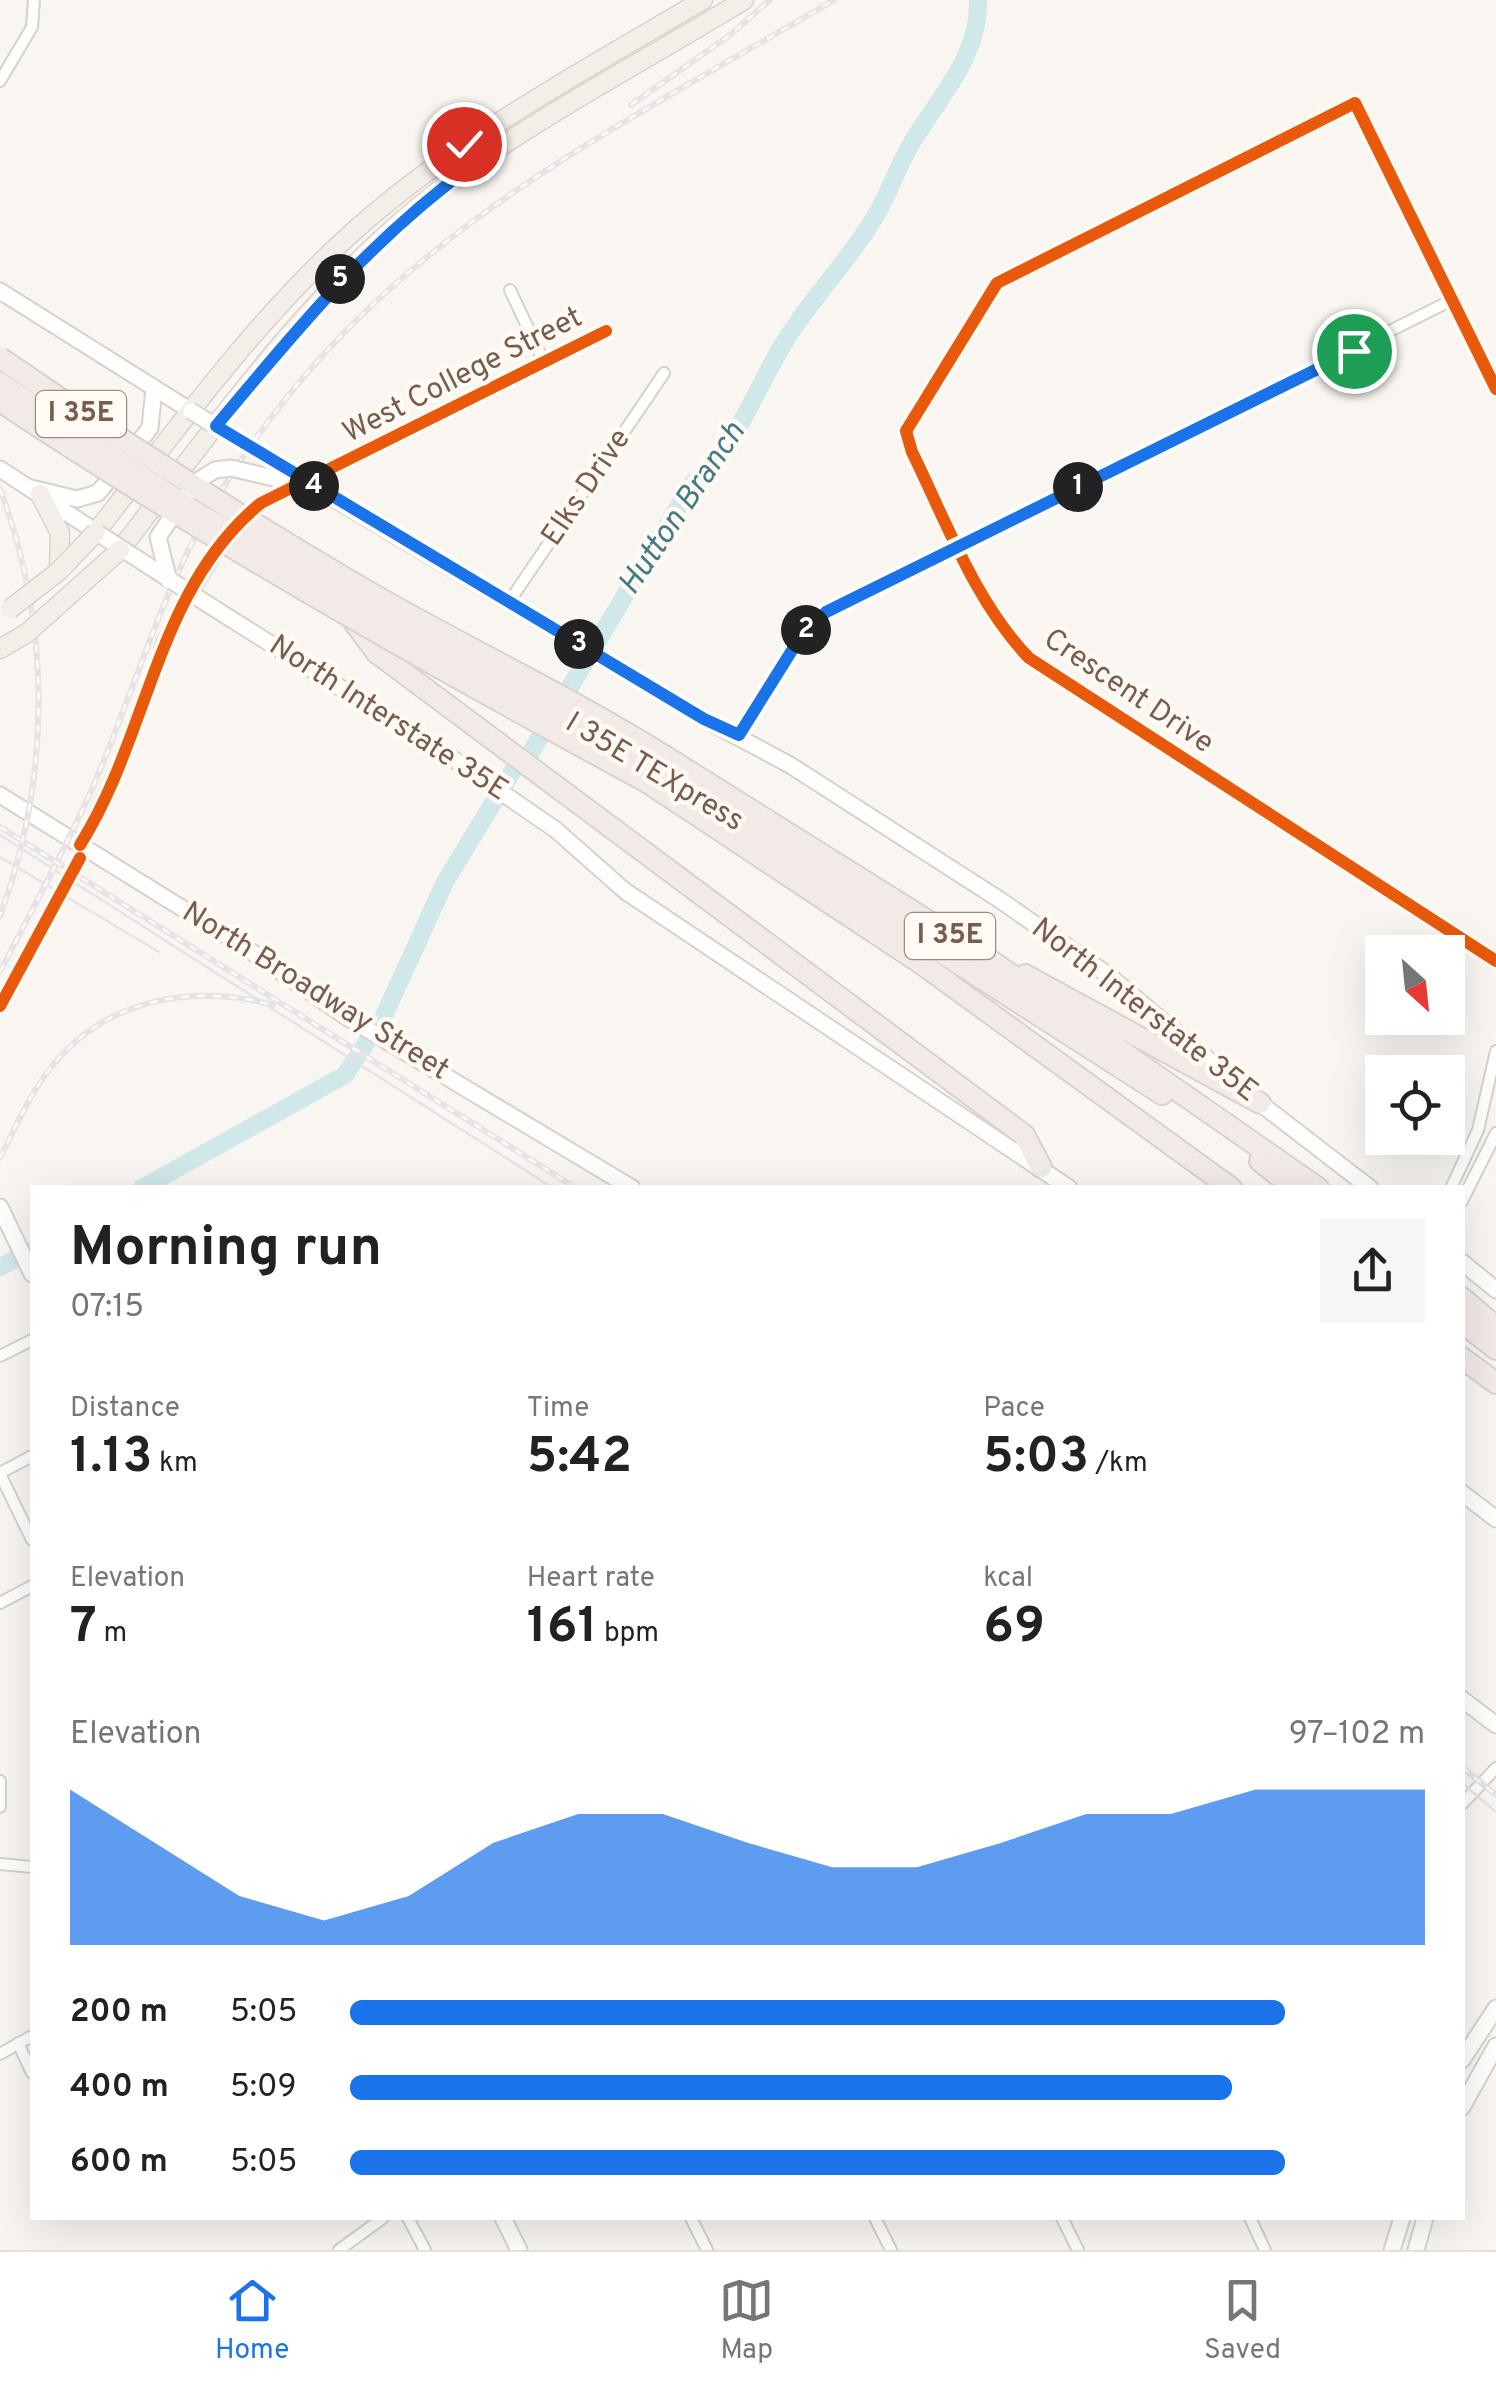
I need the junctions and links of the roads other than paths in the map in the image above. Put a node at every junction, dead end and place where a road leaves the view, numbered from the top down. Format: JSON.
{"nodes":[{"id":1,"x":34,"y":0,"type":"edge"},
{"id":2,"x":704,"y":0,"type":"edge"},
{"id":3,"x":744,"y":0,"type":"edge"},
{"id":4,"x":0,"y":81,"type":"edge"},
{"id":5,"x":464,"y":144,"type":"junction"},
{"id":6,"x":477,"y":162,"type":"junction"},
{"id":7,"x":510,"y":290,"type":"dead end"},
{"id":8,"x":0,"y":291,"type":"edge"},
{"id":9,"x":1452,"y":300,"type":"junction"},
{"id":10,"x":606,"y":331,"type":"dead end"},
{"id":11,"x":0,"y":358,"type":"edge"},
{"id":12,"x":545,"y":364,"type":"junction"},
{"id":13,"x":664,"y":373,"type":"dead end"},
{"id":14,"x":0,"y":383,"type":"edge"},
{"id":15,"x":154,"y":388,"type":"junction"},
{"id":16,"x":1496,"y":389,"type":"edge"},
{"id":17,"x":0,"y":400,"type":"edge"},
{"id":18,"x":191,"y":411,"type":"junction"},
{"id":19,"x":216,"y":426,"type":"junction"},
{"id":20,"x":0,"y":469,"type":"edge"},
{"id":21,"x":316,"y":488,"type":"junction"},
{"id":22,"x":35,"y":491,"type":"junction"},
{"id":23,"x":96,"y":532,"type":"junction"},
{"id":24,"x":958,"y":546,"type":"junction"},
{"id":25,"x":120,"y":550,"type":"junction"},
{"id":26,"x":59,"y":571,"type":"junction"},
{"id":27,"x":169,"y":580,"type":"junction"},
{"id":28,"x":509,"y":602,"type":"junction"},
{"id":29,"x":0,"y":616,"type":"edge"},
{"id":30,"x":354,"y":622,"type":"junction"},
{"id":31,"x":0,"y":649,"type":"edge"},
{"id":32,"x":739,"y":735,"type":"junction"},
{"id":33,"x":656,"y":769,"type":"junction"},
{"id":34,"x":0,"y":795,"type":"edge"},
{"id":35,"x":80,"y":844,"type":"junction"},
{"id":36,"x":987,"y":958,"type":"junction"},
{"id":37,"x":1496,"y":961,"type":"edge"},
{"id":38,"x":1496,"y":1050,"type":"edge"},
{"id":39,"x":1260,"y":1104,"type":"junction"},
{"id":40,"x":1496,"y":1133,"type":"edge"},
{"id":41,"x":1042,"y":1166,"type":"junction"},
{"id":42,"x":627,"y":1185,"type":"edge"},
{"id":43,"x":1065,"y":1185,"type":"edge"},
{"id":44,"x":1227,"y":1185,"type":"edge"},
{"id":45,"x":1290,"y":1185,"type":"edge"},
{"id":46,"x":1314,"y":1185,"type":"edge"},
{"id":47,"x":1366,"y":1185,"type":"edge"},
{"id":48,"x":1452,"y":1185,"type":"edge"},
{"id":49,"x":1465,"y":1195,"type":"edge"},
{"id":50,"x":0,"y":1208,"type":"edge"},
{"id":51,"x":1465,"y":1264,"type":"edge"},
{"id":52,"x":30,"y":1270,"type":"edge"},
{"id":53,"x":1496,"y":1290,"type":"edge"},
{"id":54,"x":1465,"y":1301,"type":"edge"},
{"id":55,"x":1465,"y":1324,"type":"edge"},
{"id":56,"x":1496,"y":1327,"type":"edge"},
{"id":57,"x":30,"y":1341,"type":"edge"},
{"id":58,"x":1496,"y":1349,"type":"edge"},
{"id":59,"x":0,"y":1356,"type":"edge"},
{"id":60,"x":1465,"y":1360,"type":"edge"},
{"id":61,"x":1496,"y":1383,"type":"edge"},
{"id":62,"x":30,"y":1457,"type":"edge"},
{"id":63,"x":0,"y":1473,"type":"edge"},
{"id":64,"x":1465,"y":1495,"type":"edge"},
{"id":65,"x":1496,"y":1519,"type":"edge"},
{"id":66,"x":30,"y":1536,"type":"edge"},
{"id":67,"x":30,"y":1587,"type":"edge"},
{"id":68,"x":0,"y":1603,"type":"edge"},
{"id":69,"x":1465,"y":1701,"type":"edge"},
{"id":70,"x":1496,"y":1726,"type":"edge"},
{"id":71,"x":1496,"y":1768,"type":"edge"},
{"id":72,"x":0,"y":1781,"type":"edge"},
{"id":73,"x":1465,"y":1801,"type":"edge"},
{"id":74,"x":0,"y":1807,"type":"edge"},
{"id":75,"x":0,"y":1864,"type":"edge"},
{"id":76,"x":30,"y":1867,"type":"edge"},
{"id":77,"x":1496,"y":2008,"type":"edge"},
{"id":78,"x":30,"y":2037,"type":"edge"},
{"id":79,"x":18,"y":2044,"type":"junction"},
{"id":80,"x":1496,"y":2046,"type":"edge"},
{"id":81,"x":0,"y":2054,"type":"edge"},
{"id":82,"x":1465,"y":2055,"type":"edge"},
{"id":83,"x":30,"y":2069,"type":"edge"},
{"id":84,"x":1467,"y":2082,"type":"edge"},
{"id":85,"x":380,"y":2220,"type":"edge"},
{"id":86,"x":409,"y":2220,"type":"edge"},
{"id":87,"x":503,"y":2220,"type":"edge"},
{"id":88,"x":692,"y":2220,"type":"edge"},
{"id":89,"x":875,"y":2220,"type":"edge"},
{"id":90,"x":1063,"y":2220,"type":"edge"},
{"id":91,"x":1251,"y":2220,"type":"edge"},
{"id":92,"x":1401,"y":2220,"type":"edge"},
{"id":93,"x":1424,"y":2220,"type":"edge"},
{"id":94,"x":338,"y":2250,"type":"edge"},
{"id":95,"x":425,"y":2250,"type":"edge"},
{"id":96,"x":519,"y":2250,"type":"edge"},
{"id":97,"x":707,"y":2250,"type":"edge"},
{"id":98,"x":890,"y":2250,"type":"edge"},
{"id":99,"x":1078,"y":2250,"type":"edge"},
{"id":100,"x":1265,"y":2250,"type":"edge"},
{"id":101,"x":1392,"y":2250,"type":"edge"},
{"id":102,"x":1416,"y":2250,"type":"edge"}],
"edges":[{"from":1,"to":4,"type":"street"},
{"from":2,"to":5,"type":"main road"},
{"from":3,"to":6,"type":"main road"},
{"from":5,"to":6,"type":"main road"},
{"from":5,"to":18,"type":"main road"},
{"from":6,"to":19,"type":"main road"},
{"from":7,"to":12,"type":"street"},
{"from":8,"to":15,"type":"main road","name":"North Interstate 35E"},
{"from":9,"to":16,"type":"street"},
{"from":9,"to":24,"type":"street"},
{"from":9,"to":24,"type":"street","name":"Crescent Drive"},
{"from":10,"to":12,"type":"street","name":"West College Street"},
{"from":11,"to":33,"type":"highway","number":"I 35E","bridge":true},
{"from":12,"to":35,"type":"street","name":"West College Street"},
{"from":13,"to":28,"type":"street","name":"Elks Drive"},
{"from":14,"to":33,"type":"highway","name":"I 35E TEXpress","bridge":true},
{"from":15,"to":18,"type":"main road","name":"North Interstate 35E"},
{"from":15,"to":22,"type":"main road","bridge":true},
{"from":17,"to":30,"type":"highway","number":"I 35E","bridge":true},
{"from":18,"to":19,"type":"main road","name":"North Interstate 35E","bridge":true},
{"from":18,"to":23,"type":"main road","bridge":true},
{"from":19,"to":21,"type":"main road","name":"North Interstate 35E","bridge":true},
{"from":19,"to":25,"type":"main road","bridge":true},
{"from":20,"to":22,"type":"main road","name":"North Interstate 35E"},
{"from":21,"to":27,"type":"main road","bridge":true},
{"from":21,"to":28,"type":"main road","name":"North Interstate 35E"},
{"from":22,"to":23,"type":"main road","name":"North Interstate 35E"},
{"from":22,"to":26,"type":"main road"},
{"from":23,"to":25,"type":"main road","name":"North Interstate 35E","bridge":true},
{"from":23,"to":26,"type":"main road","bridge":true},
{"from":24,"to":32,"type":"street"},
{"from":24,"to":37,"type":"street","name":"Crescent Drive"},
{"from":25,"to":27,"type":"main road","name":"North Interstate 35E","bridge":true},
{"from":25,"to":31,"type":"main road","bridge":true},
{"from":26,"to":29,"type":"main road","bridge":true},
{"from":27,"to":41,"type":"main road","name":"North Interstate 35E","bridge":true},
{"from":28,"to":32,"type":"main road","name":"North Interstate 35E"},
{"from":30,"to":33,"type":"highway","number":"I 35E","bridge":true},
{"from":30,"to":41,"type":"highway"},
{"from":32,"to":39,"type":"main road","name":"North Interstate 35E"},
{"from":33,"to":36,"type":"highway","number":"I 35E"},
{"from":33,"to":44,"type":"highway","number":"I 35E"},
{"from":33,"to":45,"type":"highway","name":"I 35E TEXpress"},
{"from":34,"to":35,"type":"main road","name":"North Broadway Street"},
{"from":35,"to":42,"type":"main road","name":"North Broadway Street"},
{"from":36,"to":39,"type":"highway"},
{"from":36,"to":46,"type":"highway","number":"I 35E"},
{"from":38,"to":48,"type":"street"},
{"from":39,"to":47,"type":"main road","name":"North Interstate 35E"},
{"from":40,"to":49,"type":"street"},
{"from":41,"to":43,"type":"main road","name":"North Interstate 35E"},
{"from":50,"to":52,"type":"main road"},
{"from":51,"to":53,"type":"main road"},
{"from":54,"to":56,"type":"highway"},
{"from":55,"to":58,"type":"highway"},
{"from":57,"to":59,"type":"street"},
{"from":60,"to":61,"type":"highway"},
{"from":62,"to":63,"type":"street"},
{"from":63,"to":66,"type":"street"},
{"from":64,"to":65,"type":"main road"},
{"from":67,"to":68,"type":"street"},
{"from":69,"to":70,"type":"main road"},
{"from":71,"to":73,"type":"street"},
{"from":72,"to":74,"type":"street"},
{"from":75,"to":76,"type":"street"},
{"from":77,"to":82,"type":"main road"},
{"from":78,"to":79,"type":"street"},
{"from":79,"to":81,"type":"street"},
{"from":79,"to":83,"type":"street"},
{"from":80,"to":84,"type":"main road"},
{"from":85,"to":94,"type":"street"},
{"from":86,"to":95,"type":"street"},
{"from":87,"to":96,"type":"main road"},
{"from":88,"to":97,"type":"street"},
{"from":89,"to":98,"type":"street"},
{"from":90,"to":99,"type":"street"},
{"from":91,"to":100,"type":"street"},
{"from":92,"to":101,"type":"main road"},
{"from":93,"to":102,"type":"main road"}]}
